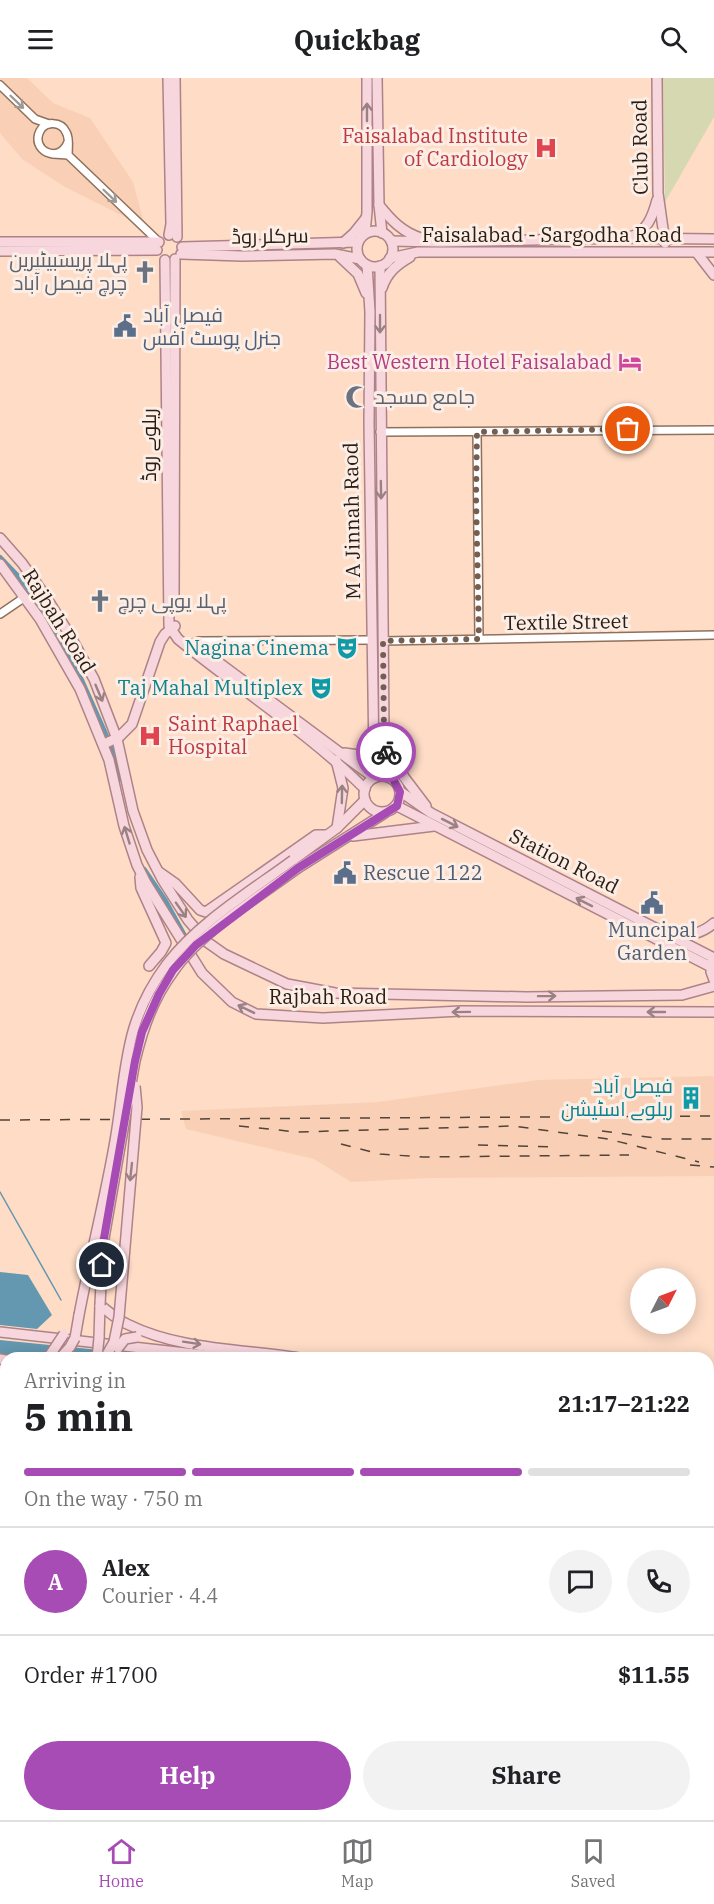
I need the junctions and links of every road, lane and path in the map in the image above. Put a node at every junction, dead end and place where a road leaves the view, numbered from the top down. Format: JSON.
{"nodes":[{"id":1,"x":168,"y":78,"type":"edge"},
{"id":2,"x":174,"y":78,"type":"edge"},
{"id":3,"x":367,"y":78,"type":"edge"},
{"id":4,"x":377,"y":78,"type":"edge"},
{"id":5,"x":657,"y":78,"type":"edge"},
{"id":6,"x":0,"y":85,"type":"edge"},
{"id":7,"x":35,"y":119,"type":"junction"},
{"id":8,"x":50,"y":124,"type":"junction"},
{"id":9,"x":38,"y":138,"type":"junction"},
{"id":10,"x":68,"y":142,"type":"junction"},
{"id":11,"x":53,"y":154,"type":"junction"},
{"id":12,"x":68,"y":155,"type":"junction"},
{"id":13,"x":658,"y":193,"type":"junction"},
{"id":14,"x":379,"y":205,"type":"junction"},
{"id":15,"x":367,"y":216,"type":"junction"},
{"id":16,"x":177,"y":222,"type":"junction"},
{"id":17,"x":382,"y":233,"type":"junction"},
{"id":18,"x":365,"y":234,"type":"junction"},
{"id":19,"x":173,"y":236,"type":"junction"},
{"id":20,"x":624,"y":238,"type":"junction"},
{"id":21,"x":714,"y":239,"type":"edge"},
{"id":22,"x":391,"y":240,"type":"junction"},
{"id":23,"x":664,"y":240,"type":"junction"},
{"id":24,"x":0,"y":242,"type":"edge"},
{"id":25,"x":358,"y":242,"type":"junction"},
{"id":26,"x":343,"y":243,"type":"junction"},
{"id":27,"x":35,"y":245,"type":"junction"},
{"id":28,"x":438,"y":245,"type":"junction"},
{"id":29,"x":158,"y":246,"type":"junction"},
{"id":30,"x":199,"y":247,"type":"junction"},
{"id":31,"x":0,"y":251,"type":"edge"},
{"id":32,"x":668,"y":251,"type":"junction"},
{"id":33,"x":418,"y":252,"type":"junction"},
{"id":34,"x":714,"y":252,"type":"edge"},
{"id":35,"x":697,"y":253,"type":"junction"},
{"id":36,"x":335,"y":254,"type":"junction"},
{"id":37,"x":176,"y":255,"type":"junction"},
{"id":38,"x":390,"y":258,"type":"junction"},
{"id":39,"x":363,"y":262,"type":"junction"},
{"id":40,"x":380,"y":266,"type":"junction"},
{"id":41,"x":714,"y":275,"type":"edge"},
{"id":42,"x":375,"y":302,"type":"junction"},
{"id":43,"x":714,"y":430,"type":"edge"},
{"id":44,"x":380,"y":432,"type":"junction"},
{"id":45,"x":477,"y":432,"type":"junction"},
{"id":46,"x":0,"y":538,"type":"edge"},
{"id":47,"x":0,"y":564,"type":"edge"},
{"id":48,"x":25,"y":597,"type":"junction"},
{"id":49,"x":0,"y":614,"type":"edge"},
{"id":50,"x":173,"y":628,"type":"junction"},
{"id":51,"x":67,"y":632,"type":"junction"},
{"id":52,"x":714,"y":635,"type":"edge"},
{"id":53,"x":479,"y":639,"type":"junction"},
{"id":54,"x":55,"y":640,"type":"junction"},
{"id":55,"x":372,"y":640,"type":"junction"},
{"id":56,"x":383,"y":641,"type":"junction"},
{"id":57,"x":193,"y":644,"type":"junction"},
{"id":58,"x":384,"y":733,"type":"junction"},
{"id":59,"x":110,"y":742,"type":"junction"},
{"id":60,"x":374,"y":747,"type":"junction"},
{"id":61,"x":337,"y":756,"type":"junction"},
{"id":62,"x":375,"y":777,"type":"junction"},
{"id":63,"x":393,"y":779,"type":"junction"},
{"id":64,"x":365,"y":789,"type":"junction"},
{"id":65,"x":400,"y":792,"type":"junction"},
{"id":66,"x":365,"y":800,"type":"junction"},
{"id":67,"x":397,"y":806,"type":"junction"},
{"id":68,"x":385,"y":813,"type":"junction"},
{"id":69,"x":431,"y":813,"type":"junction"},
{"id":70,"x":434,"y":826,"type":"junction"},
{"id":71,"x":337,"y":828,"type":"junction"},
{"id":72,"x":326,"y":835,"type":"junction"},
{"id":73,"x":351,"y":836,"type":"junction"},
{"id":74,"x":295,"y":864,"type":"junction"},
{"id":75,"x":139,"y":870,"type":"junction"},
{"id":76,"x":157,"y":870,"type":"junction"},
{"id":77,"x":714,"y":923,"type":"edge"},
{"id":78,"x":667,"y":935,"type":"junction"},
{"id":79,"x":713,"y":961,"type":"edge"},
{"id":80,"x":149,"y":966,"type":"dead end"},
{"id":81,"x":714,"y":980,"type":"edge"},
{"id":82,"x":714,"y":986,"type":"edge"},
{"id":83,"x":696,"y":992,"type":"junction"},
{"id":84,"x":571,"y":996,"type":"junction"},
{"id":85,"x":572,"y":1012,"type":"junction"},
{"id":86,"x":696,"y":1012,"type":"junction"},
{"id":87,"x":714,"y":1012,"type":"edge"},
{"id":88,"x":134,"y":1072,"type":"junction"},
{"id":89,"x":100,"y":1305,"type":"junction"},
{"id":90,"x":0,"y":1332,"type":"edge"},
{"id":91,"x":75,"y":1334,"type":"junction"},
{"id":92,"x":164,"y":1338,"type":"junction"},
{"id":93,"x":52,"y":1352,"type":"edge"},
{"id":94,"x":65,"y":1352,"type":"edge"},
{"id":95,"x":73,"y":1352,"type":"edge"},
{"id":96,"x":98,"y":1352,"type":"edge"},
{"id":97,"x":108,"y":1352,"type":"edge"},
{"id":98,"x":118,"y":1352,"type":"edge"},
{"id":99,"x":177,"y":1352,"type":"edge"},
{"id":100,"x":253,"y":1352,"type":"edge"}],
"edges":[{"from":1,"to":19,"type":"main road"},
{"from":2,"to":16,"type":"main road"},
{"from":15,"to":3,"type":"main road","one_way":true},
{"from":4,"to":14,"type":"main road"},
{"from":5,"to":13,"type":"main road","name":"Club Road"},
{"from":6,"to":7,"type":"street","one_way":true},
{"from":7,"to":8,"type":"street"},
{"from":7,"to":9,"type":"street"},
{"from":8,"to":9,"type":"street"},
{"from":8,"to":10,"type":"street"},
{"from":9,"to":11,"type":"street"},
{"from":10,"to":11,"type":"street"},
{"from":10,"to":12,"type":"street"},
{"from":11,"to":12,"type":"street"},
{"from":12,"to":29,"type":"street","one_way":true},
{"from":13,"to":20,"type":"main road"},
{"from":13,"to":23,"type":"main road","name":"Club Road"},
{"from":14,"to":17,"type":"main road"},
{"from":14,"to":28,"type":"main road"},
{"from":15,"to":18,"type":"main road"},
{"from":15,"to":26,"type":"main road"},
{"from":16,"to":19,"type":"main road"},
{"from":16,"to":30,"type":"main road"},
{"from":17,"to":18,"type":"main road"},
{"from":17,"to":22,"type":"main road"},
{"from":18,"to":25,"type":"main road"},
{"from":19,"to":29,"type":"main road"},
{"from":19,"to":37,"type":"main road"},
{"from":20,"to":23,"type":"main road","name":"Faisalabad - Sargodha Road"},
{"from":20,"to":28,"type":"main road","name":"Faisalabad - Sargodha Road"},
{"from":21,"to":23,"type":"main road","name":"Faisalabad - Sargodha Road"},
{"from":22,"to":28,"type":"main road","name":"Faisalabad - Sargodha Road"},
{"from":22,"to":38,"type":"main road"},
{"from":23,"to":32,"type":"main road","name":"Club Road"},
{"from":24,"to":27,"type":"main road"},
{"from":25,"to":26,"type":"main road","name":"سرکلر روڈ"},
{"from":25,"to":39,"type":"main road"},
{"from":26,"to":30,"type":"main road","name":"سرکلر روڈ"},
{"from":27,"to":29,"type":"main road"},
{"from":27,"to":31,"type":"main road"},
{"from":28,"to":32,"type":"main road","name":"Faisalabad - Sargodha Road"},
{"from":28,"to":33,"type":"main road","name":"Faisalabad - Sargodha Road"},
{"from":29,"to":37,"type":"main road"},
{"from":30,"to":37,"type":"main road","name":"سرکلر روڈ"},
{"from":32,"to":35,"type":"main road","name":"Faisalabad - Sargodha Road"},
{"from":33,"to":38,"type":"main road","name":"Faisalabad - Sargodha Road"},
{"from":33,"to":42,"type":"main road"},
{"from":34,"to":35,"type":"main road","name":"Faisalabad - Sargodha Road"},
{"from":35,"to":41,"type":"main road"},
{"from":36,"to":37,"type":"main road","name":"سرکلر روڈ"},
{"from":36,"to":39,"type":"main road","name":"سرکلر روڈ"},
{"from":36,"to":42,"type":"main road"},
{"from":37,"to":50,"type":"main road","name":"ریلوے روڈ"},
{"from":38,"to":40,"type":"main road"},
{"from":39,"to":40,"type":"main road"},
{"from":39,"to":42,"type":"main road","name":"M A Jinnah Raod"},
{"from":40,"to":42,"type":"main road","name":"M A Jinnah Raod"},
{"from":42,"to":44,"type":"main road","name":"M A Jinnah Raod","one_way":true},
{"from":42,"to":55,"type":"main road","name":"M A Jinnah Raod"},
{"from":43,"to":45,"type":"street"},
{"from":44,"to":45,"type":"street"},
{"from":44,"to":56,"type":"main road","name":"M A Jinnah Raod","one_way":true},
{"from":45,"to":53,"type":"street"},
{"from":46,"to":51,"type":"main road","name":"Rajbah Road"},
{"from":47,"to":48,"type":"main road","name":"Rajbah Road"},
{"from":48,"to":49,"type":"street"},
{"from":48,"to":54,"type":"main road","name":"Rajbah Road"},
{"from":50,"to":57,"type":"main road"},
{"from":50,"to":59,"type":"main road"},
{"from":50,"to":61,"type":"main road"},
{"from":51,"to":54,"type":"main road"},
{"from":51,"to":59,"type":"main road","name":"Rajbah Road","one_way":true},
{"from":52,"to":53,"type":"street","name":"Textile Street"},
{"from":53,"to":56,"type":"street","name":"Textile Street"},
{"from":54,"to":59,"type":"main road","name":"Rajbah Road"},
{"from":55,"to":57,"type":"street"},
{"from":55,"to":60,"type":"main road","name":"M A Jinnah Raod"},
{"from":56,"to":58,"type":"main road","name":"M A Jinnah Raod"},
{"from":57,"to":61,"type":"main road"},
{"from":58,"to":63,"type":"main road"},
{"from":58,"to":69,"type":"main road"},
{"from":75,"to":59,"type":"main road","name":"Rajbah Road","one_way":true},
{"from":59,"to":76,"type":"main road","name":"Rajbah Road"},
{"from":60,"to":61,"type":"main road"},
{"from":60,"to":62,"type":"main road","name":"M A Jinnah Raod"},
{"from":61,"to":62,"type":"main road"},
{"from":61,"to":64,"type":"main road"},
{"from":71,"to":61,"type":"main road","one_way":true},
{"from":62,"to":63,"type":"main road"},
{"from":62,"to":64,"type":"main road"},
{"from":63,"to":65,"type":"main road"},
{"from":64,"to":66,"type":"main road"},
{"from":65,"to":67,"type":"main road"},
{"from":65,"to":69,"type":"main road","name":"Station Road"},
{"from":66,"to":68,"type":"main road"},
{"from":66,"to":71,"type":"main road"},
{"from":67,"to":68,"type":"main road"},
{"from":67,"to":70,"type":"main road","name":"Station Road"},
{"from":68,"to":73,"type":"main road"},
{"from":69,"to":78,"type":"main road","name":"Station Road","one_way":true},
{"from":70,"to":73,"type":"main road"},
{"from":79,"to":70,"type":"main road","name":"Station Road","one_way":true},
{"from":71,"to":72,"type":"main road"},
{"from":72,"to":74,"type":"main road"},
{"from":72,"to":76,"type":"main road"},
{"from":73,"to":74,"type":"main road"},
{"from":74,"to":88,"type":"main road","bridge":true},
{"from":74,"to":91,"type":"main road","bridge":true},
{"from":75,"to":80,"type":"main road"},
{"from":85,"to":75,"type":"main road","name":"Rajbah Road","one_way":true},
{"from":76,"to":84,"type":"main road","name":"Rajbah Road","one_way":true},
{"from":77,"to":78,"type":"main road"},
{"from":78,"to":79,"type":"main road","name":"Station Road"},
{"from":79,"to":81,"type":"main road"},
{"from":82,"to":83,"type":"main road","name":"Rajbah Road"},
{"from":83,"to":84,"type":"main road","name":"Rajbah Road"},
{"from":83,"to":86,"type":"main road"},
{"from":84,"to":85,"type":"main road"},
{"from":86,"to":85,"type":"main road","name":"Rajbah Road","one_way":true},
{"from":86,"to":87,"type":"main road","name":"Rajbah Road"},
{"from":88,"to":89,"type":"main road","bridge":true},
{"from":88,"to":97,"type":"main road","one_way":true,"bridge":true},
{"from":89,"to":92,"type":"main road"},
{"from":89,"to":96,"type":"main road","bridge":true},
{"from":90,"to":99,"type":"main road"},
{"from":91,"to":93,"type":"main road","bridge":true},
{"from":91,"to":94,"type":"main road","bridge":true},
{"from":91,"to":95,"type":"main road","bridge":true},
{"from":92,"to":98,"type":"main road","bridge":true},
{"from":92,"to":100,"type":"main road","one_way":true}]}
